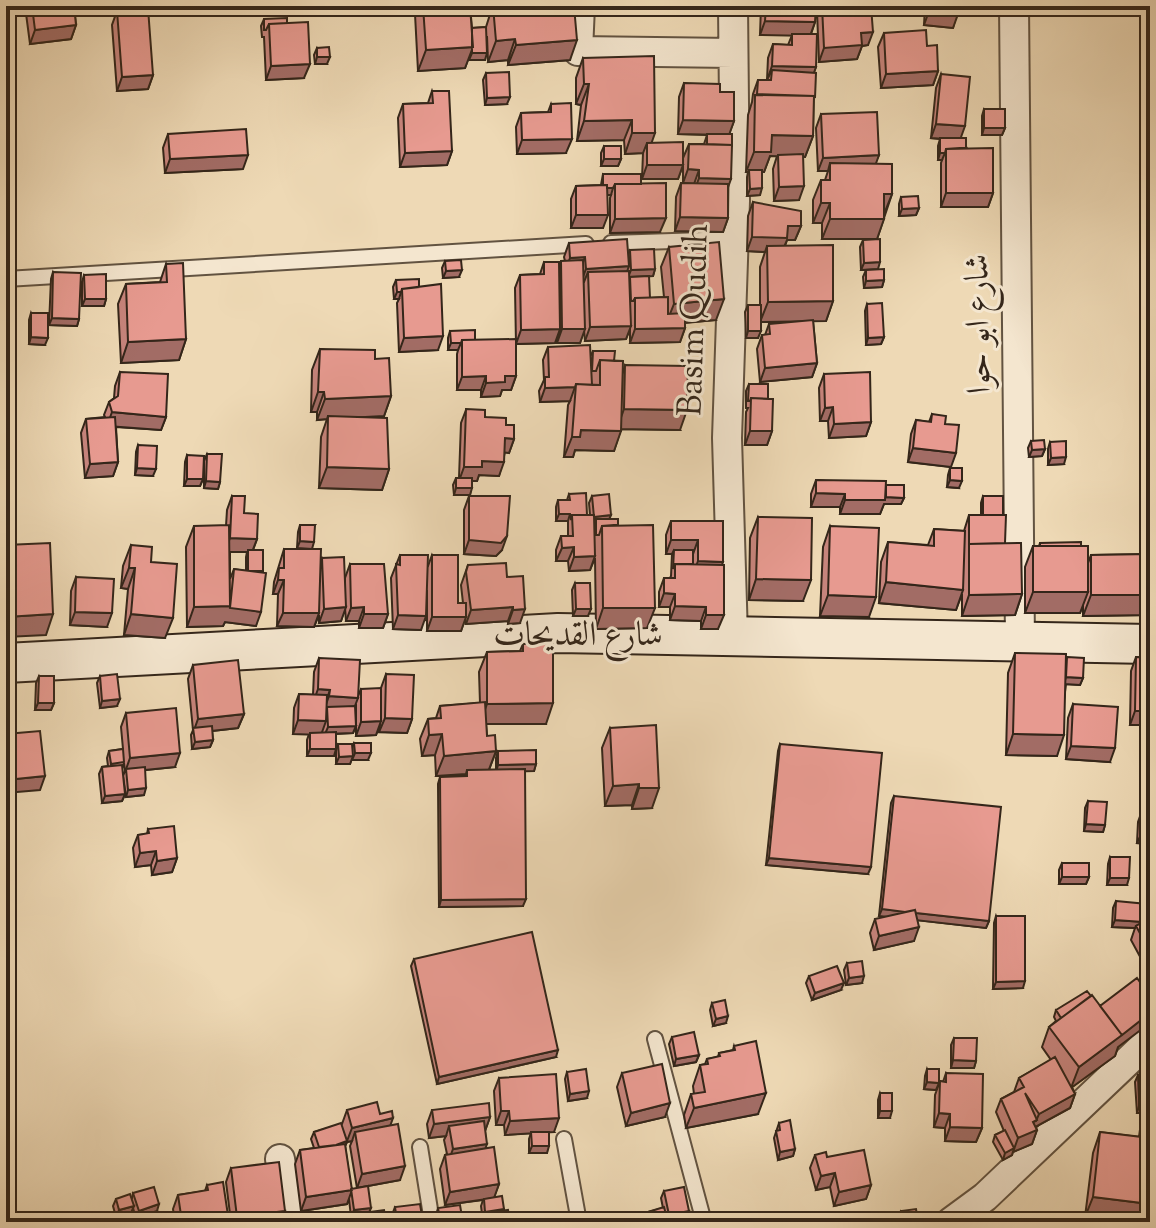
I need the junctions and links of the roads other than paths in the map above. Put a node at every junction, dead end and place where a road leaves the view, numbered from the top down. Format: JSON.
{"nodes":[{"id":1,"x":580,"y":6,"type":"edge"},
{"id":2,"x":733,"y":6,"type":"edge"},
{"id":3,"x":1014,"y":6,"type":"edge"},
{"id":4,"x":733,"y":53,"type":"junction"},
{"id":5,"x":734,"y":239,"type":"junction"},
{"id":6,"x":6,"y":279,"type":"edge"},
{"id":7,"x":733,"y":637,"type":"junction"},
{"id":8,"x":1020,"y":642,"type":"junction"},
{"id":9,"x":1150,"y":644,"type":"edge"},
{"id":10,"x":6,"y":663,"type":"edge"},
{"id":11,"x":655,"y":1039,"type":"dead end"},
{"id":12,"x":1150,"y":1040,"type":"edge"},
{"id":13,"x":564,"y":1139,"type":"dead end"},
{"id":14,"x":420,"y":1147,"type":"dead end"},
{"id":15,"x":280,"y":1159,"type":"edge"},
{"id":16,"x":984,"y":1210,"type":"edge"},
{"id":17,"x":290,"y":1222,"type":"edge"},
{"id":18,"x":432,"y":1222,"type":"edge"},
{"id":19,"x":579,"y":1222,"type":"edge"},
{"id":20,"x":704,"y":1222,"type":"edge"},
{"id":21,"x":951,"y":1222,"type":"edge"}],
"edges":[{"from":1,"to":4,"type":"street"},
{"from":2,"to":4,"type":"street","name":"Basim Qudih"},
{"from":3,"to":8,"type":"street","name":"شارع ابو حوا"},
{"from":4,"to":5,"type":"street","name":"Basim Qudih"},
{"from":5,"to":6,"type":"lane"},
{"from":5,"to":7,"type":"street","name":"Basim Qudih"},
{"from":7,"to":8,"type":"street","name":"شارع القديحات"},
{"from":7,"to":10,"type":"street","name":"شارع القديحات"},
{"from":8,"to":9,"type":"street","name":"شارع القديحات"},
{"from":11,"to":20,"type":"lane"},
{"from":12,"to":16,"type":"street"},
{"from":13,"to":19,"type":"lane"},
{"from":14,"to":18,"type":"lane"},
{"from":15,"to":17,"type":"street"},
{"from":16,"to":21,"type":"street"}]}
